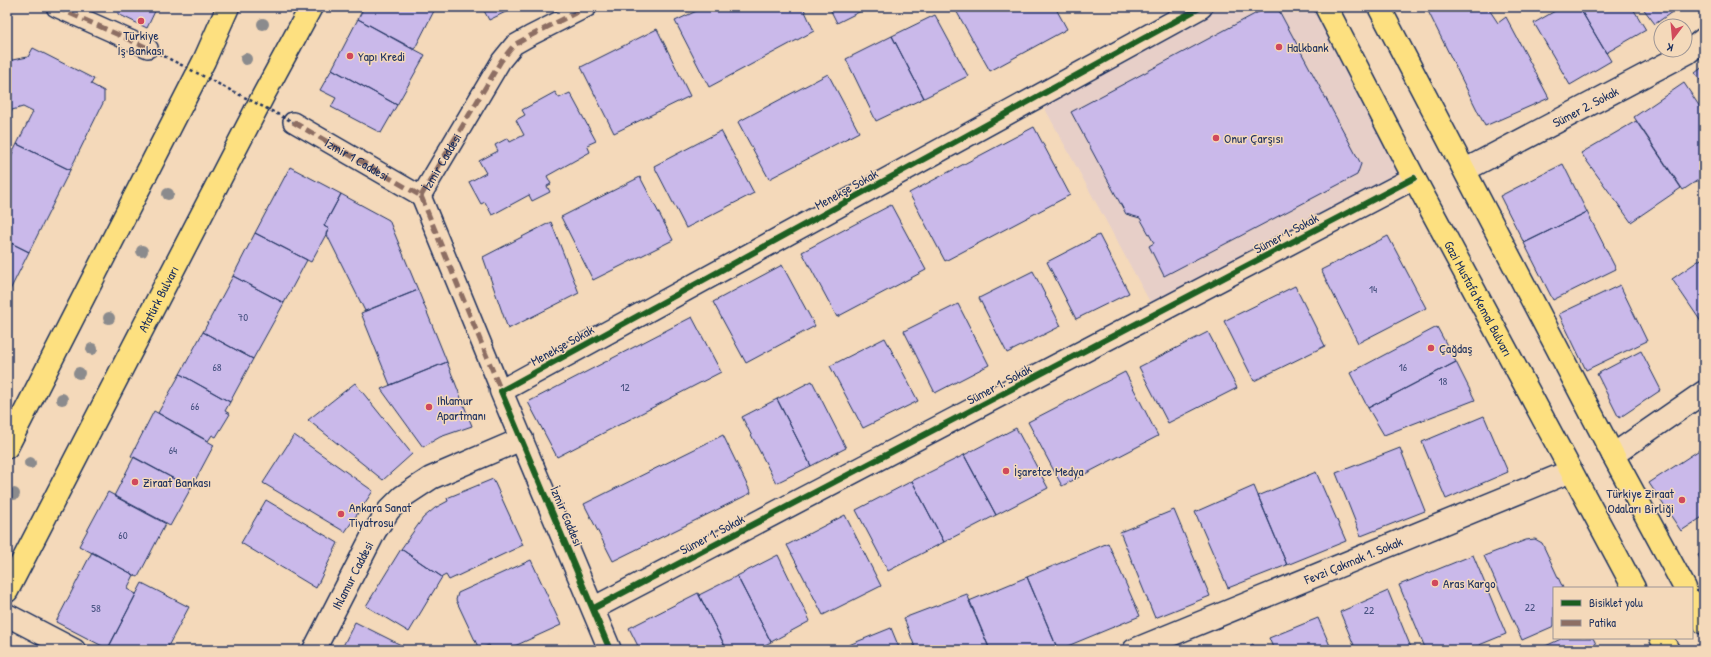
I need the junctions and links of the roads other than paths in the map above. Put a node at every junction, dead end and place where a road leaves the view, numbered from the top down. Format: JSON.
{"nodes":[{"id":1,"x":56,"y":7,"type":"edge"},
{"id":2,"x":228,"y":7,"type":"edge"},
{"id":3,"x":311,"y":7,"type":"edge"},
{"id":4,"x":587,"y":7,"type":"edge"},
{"id":5,"x":1201,"y":7,"type":"edge"},
{"id":6,"x":1326,"y":7,"type":"edge"},
{"id":7,"x":1379,"y":7,"type":"edge"},
{"id":8,"x":1704,"y":39,"type":"edge"},
{"id":9,"x":148,"y":48,"type":"road end"},
{"id":10,"x":293,"y":122,"type":"road end"},
{"id":11,"x":1465,"y":170,"type":"junction"},
{"id":12,"x":1414,"y":178,"type":"junction"},
{"id":13,"x":421,"y":196,"type":"junction"},
{"id":14,"x":501,"y":391,"type":"junction"},
{"id":15,"x":1704,"y":392,"type":"edge"},
{"id":16,"x":522,"y":439,"type":"junction"},
{"id":17,"x":7,"y":447,"type":"edge"},
{"id":18,"x":1613,"y":455,"type":"junction"},
{"id":19,"x":1572,"y":471,"type":"junction"},
{"id":20,"x":1633,"y":587,"type":"edge"},
{"id":21,"x":1684,"y":587,"type":"edge"},
{"id":22,"x":7,"y":591,"type":"edge"},
{"id":23,"x":1693,"y":603,"type":"edge"},
{"id":24,"x":594,"y":608,"type":"junction"},
{"id":25,"x":7,"y":615,"type":"edge"},
{"id":26,"x":1704,"y":623,"type":"edge"},
{"id":27,"x":1662,"y":639,"type":"edge"},
{"id":28,"x":74,"y":650,"type":"edge"},
{"id":29,"x":314,"y":650,"type":"edge"},
{"id":30,"x":610,"y":650,"type":"edge"},
{"id":31,"x":1134,"y":650,"type":"edge"},
{"id":32,"x":1668,"y":650,"type":"edge"}],
"edges":[{"from":1,"to":9,"type":"street"},
{"from":2,"to":17,"type":"main road"},
{"from":3,"to":22,"type":"main road","name":"Atatürk Bulvarı"},
{"from":4,"to":13,"type":"street","name":"İzmir Caddesi"},
{"from":5,"to":14,"type":"street","name":"Menekşe Sokak"},
{"from":6,"to":12,"type":"main road","name":"Gazi Mustafa Kemal Bulvarı"},
{"from":7,"to":11,"type":"main road"},
{"from":8,"to":11,"type":"street","name":"Sümer 2. Sokak"},
{"from":10,"to":13,"type":"street","name":"İzmir 1 Caddesi"},
{"from":11,"to":18,"type":"main road"},
{"from":12,"to":19,"type":"main road","name":"Gazi Mustafa Kemal Bulvarı"},
{"from":12,"to":24,"type":"street","name":"Sümer 1. Sokak"},
{"from":13,"to":14,"type":"street","name":"İzmir Caddesi"},
{"from":14,"to":16,"type":"street","name":"İzmir Caddesi"},
{"from":15,"to":18,"type":"street"},
{"from":16,"to":24,"type":"street","name":"İzmir Caddesi"},
{"from":16,"to":29,"type":"street","name":"Ihlamur Caddesi"},
{"from":18,"to":21,"type":"main road"},
{"from":19,"to":20,"type":"main road","name":"Gazi Mustafa Kemal Bulvarı"},
{"from":19,"to":31,"type":"street","name":"Fevzi Çakmak 1. Sokak"},
{"from":23,"to":26,"type":"main road"},
{"from":24,"to":30,"type":"street","name":"İzmir Caddesi"},
{"from":25,"to":28,"type":"street"},
{"from":27,"to":32,"type":"main road"}]}
